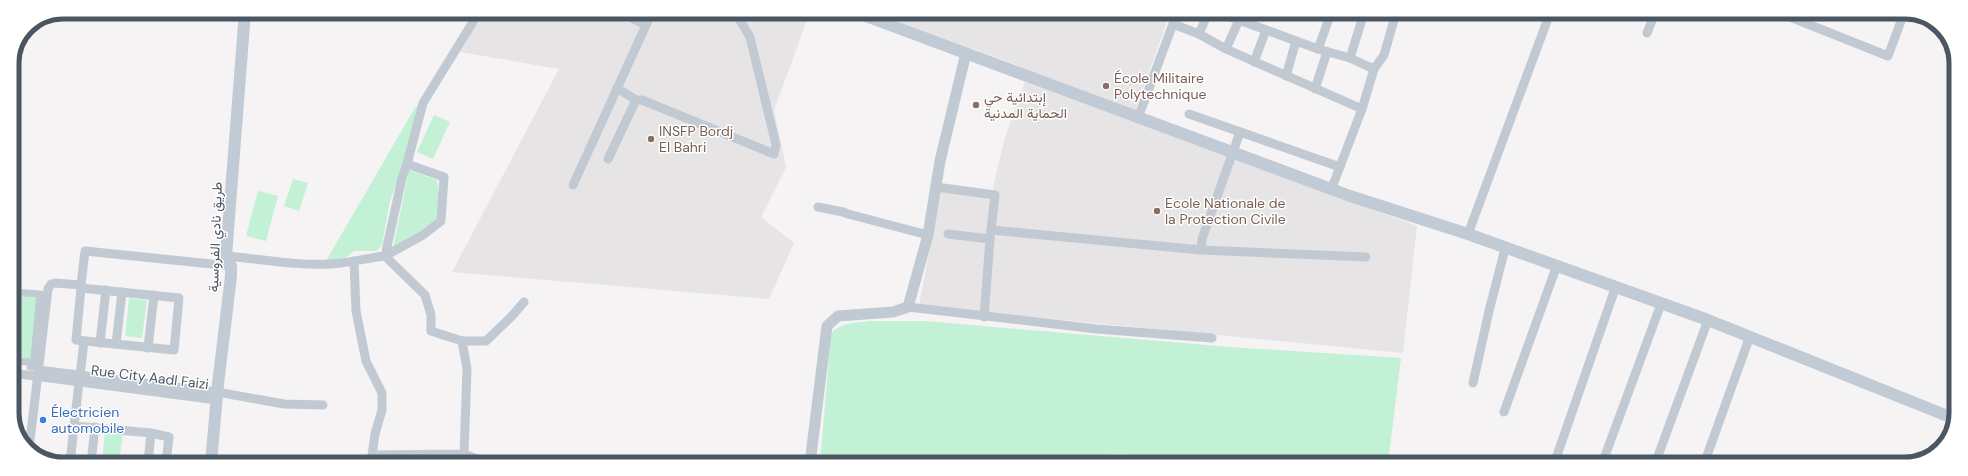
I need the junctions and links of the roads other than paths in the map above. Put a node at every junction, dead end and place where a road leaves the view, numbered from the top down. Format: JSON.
{"nodes":[{"id":1,"x":245,"y":19,"type":"edge"},
{"id":2,"x":475,"y":19,"type":"edge"},
{"id":3,"x":634,"y":19,"type":"edge"},
{"id":4,"x":649,"y":19,"type":"edge"},
{"id":5,"x":739,"y":19,"type":"edge"},
{"id":6,"x":874,"y":19,"type":"edge"},
{"id":7,"x":1175,"y":19,"type":"edge"},
{"id":8,"x":1205,"y":19,"type":"edge"},
{"id":9,"x":1329,"y":19,"type":"edge"},
{"id":10,"x":1362,"y":19,"type":"edge"},
{"id":11,"x":1394,"y":19,"type":"edge"},
{"id":12,"x":1548,"y":19,"type":"edge"},
{"id":13,"x":1653,"y":19,"type":"edge"},
{"id":14,"x":1795,"y":19,"type":"edge"},
{"id":15,"x":1902,"y":19,"type":"edge"},
{"id":16,"x":1239,"y":20,"type":"joint"},
{"id":17,"x":1173,"y":24,"type":"junction"},
{"id":18,"x":646,"y":25,"type":"junction"},
{"id":19,"x":1266,"y":30,"type":"junction"},
{"id":20,"x":1647,"y":33,"type":"dead end"},
{"id":21,"x":1199,"y":34,"type":"junction"},
{"id":22,"x":1296,"y":41,"type":"junction"},
{"id":23,"x":1226,"y":49,"type":"junction"},
{"id":24,"x":1318,"y":49,"type":"junction"},
{"id":25,"x":1327,"y":52,"type":"junction"},
{"id":26,"x":966,"y":53,"type":"junction"},
{"id":27,"x":1350,"y":58,"type":"junction"},
{"id":28,"x":1254,"y":62,"type":"junction"},
{"id":29,"x":1374,"y":69,"type":"junction"},
{"id":30,"x":1286,"y":76,"type":"junction"},
{"id":31,"x":618,"y":88,"type":"junction"},
{"id":32,"x":1315,"y":89,"type":"junction"},
{"id":33,"x":636,"y":100,"type":"junction"},
{"id":34,"x":1362,"y":109,"type":"junction"},
{"id":35,"x":1189,"y":114,"type":"dead end"},
{"id":36,"x":1138,"y":118,"type":"junction"},
{"id":37,"x":1240,"y":132,"type":"junction"},
{"id":38,"x":1233,"y":153,"type":"junction"},
{"id":39,"x":608,"y":158,"type":"dead end"},
{"id":40,"x":407,"y":164,"type":"junction"},
{"id":41,"x":1340,"y":167,"type":"junction"},
{"id":42,"x":573,"y":185,"type":"dead end"},
{"id":43,"x":936,"y":186,"type":"junction"},
{"id":44,"x":1331,"y":190,"type":"junction"},
{"id":45,"x":818,"y":207,"type":"dead end"},
{"id":46,"x":948,"y":234,"type":"dead end"},
{"id":47,"x":1468,"y":234,"type":"junction"},
{"id":48,"x":928,"y":235,"type":"junction"},
{"id":49,"x":990,"y":235,"type":"junction"},
{"id":50,"x":1505,"y":249,"type":"junction"},
{"id":51,"x":1201,"y":250,"type":"junction"},
{"id":52,"x":385,"y":256,"type":"junction"},
{"id":53,"x":1366,"y":257,"type":"dead end"},
{"id":54,"x":229,"y":261,"type":"junction"},
{"id":55,"x":354,"y":261,"type":"junction"},
{"id":56,"x":1557,"y":265,"type":"junction"},
{"id":57,"x":81,"y":286,"type":"junction"},
{"id":58,"x":1616,"y":286,"type":"junction"},
{"id":59,"x":106,"y":290,"type":"junction"},
{"id":60,"x":19,"y":292,"type":"edge"},
{"id":61,"x":122,"y":292,"type":"junction"},
{"id":62,"x":154,"y":295,"type":"junction"},
{"id":63,"x":524,"y":302,"type":"dead end"},
{"id":64,"x":1661,"y":304,"type":"junction"},
{"id":65,"x":908,"y":307,"type":"junction"},
{"id":66,"x":984,"y":317,"type":"junction"},
{"id":67,"x":1708,"y":320,"type":"junction"},
{"id":68,"x":1750,"y":336,"type":"junction"},
{"id":69,"x":1212,"y":338,"type":"dead end"},
{"id":70,"x":84,"y":341,"type":"junction"},
{"id":71,"x":462,"y":341,"type":"junction"},
{"id":72,"x":100,"y":343,"type":"junction"},
{"id":73,"x":116,"y":344,"type":"junction"},
{"id":74,"x":148,"y":348,"type":"junction"},
{"id":75,"x":19,"y":361,"type":"edge"},
{"id":76,"x":19,"y":374,"type":"edge"},
{"id":77,"x":37,"y":374,"type":"junction"},
{"id":78,"x":79,"y":379,"type":"junction"},
{"id":79,"x":1473,"y":382,"type":"dead end"},
{"id":80,"x":217,"y":396,"type":"junction"},
{"id":81,"x":323,"y":405,"type":"dead end"},
{"id":82,"x":1504,"y":412,"type":"dead end"},
{"id":83,"x":1949,"y":416,"type":"edge"},
{"id":84,"x":74,"y":426,"type":"junction"},
{"id":85,"x":95,"y":427,"type":"junction"},
{"id":86,"x":152,"y":433,"type":"junction"},
{"id":87,"x":30,"y":442,"type":"edge"},
{"id":88,"x":464,"y":454,"type":"junction"},
{"id":89,"x":71,"y":457,"type":"edge"},
{"id":90,"x":92,"y":457,"type":"edge"},
{"id":91,"x":149,"y":457,"type":"edge"},
{"id":92,"x":167,"y":457,"type":"edge"},
{"id":93,"x":212,"y":457,"type":"edge"},
{"id":94,"x":372,"y":457,"type":"edge"},
{"id":95,"x":409,"y":457,"type":"edge"},
{"id":96,"x":471,"y":457,"type":"edge"},
{"id":97,"x":811,"y":457,"type":"edge"},
{"id":98,"x":1556,"y":457,"type":"edge"},
{"id":99,"x":1605,"y":457,"type":"edge"},
{"id":100,"x":1658,"y":457,"type":"edge"},
{"id":101,"x":1707,"y":457,"type":"edge"}],
"edges":[{"from":1,"to":54,"type":"main road","name":"طريق نادي الفروسية"},
{"from":2,"to":40,"type":"street"},
{"from":3,"to":18,"type":"street"},
{"from":4,"to":18,"type":"street"},
{"from":5,"to":33,"type":"street"},
{"from":6,"to":26,"type":"main road"},
{"from":7,"to":17,"type":"street"},
{"from":8,"to":21,"type":"street"},
{"from":9,"to":24,"type":"street"},
{"from":10,"to":27,"type":"street"},
{"from":11,"to":29,"type":"street"},
{"from":12,"to":47,"type":"street"},
{"from":13,"to":20,"type":"street"},
{"from":14,"to":15,"type":"street"},
{"from":16,"to":19,"type":"street"},
{"from":16,"to":23,"type":"street"},
{"from":17,"to":21,"type":"street"},
{"from":17,"to":36,"type":"street"},
{"from":18,"to":31,"type":"street"},
{"from":19,"to":22,"type":"street"},
{"from":19,"to":28,"type":"street"},
{"from":21,"to":23,"type":"street"},
{"from":22,"to":24,"type":"street"},
{"from":22,"to":30,"type":"street"},
{"from":23,"to":28,"type":"street"},
{"from":24,"to":25,"type":"street"},
{"from":25,"to":27,"type":"street"},
{"from":25,"to":32,"type":"street"},
{"from":26,"to":36,"type":"main road"},
{"from":26,"to":43,"type":"street"},
{"from":27,"to":29,"type":"street"},
{"from":28,"to":30,"type":"street"},
{"from":29,"to":34,"type":"street"},
{"from":30,"to":32,"type":"street"},
{"from":31,"to":33,"type":"street"},
{"from":31,"to":42,"type":"street"},
{"from":32,"to":34,"type":"street"},
{"from":33,"to":39,"type":"street"},
{"from":34,"to":41,"type":"street"},
{"from":35,"to":37,"type":"street"},
{"from":36,"to":38,"type":"main road"},
{"from":37,"to":38,"type":"street"},
{"from":37,"to":41,"type":"street"},
{"from":38,"to":44,"type":"main road"},
{"from":38,"to":51,"type":"street"},
{"from":40,"to":52,"type":"street"},
{"from":40,"to":52,"type":"street"},
{"from":41,"to":44,"type":"street"},
{"from":43,"to":48,"type":"street"},
{"from":43,"to":49,"type":"street"},
{"from":44,"to":47,"type":"main road"},
{"from":45,"to":48,"type":"street"},
{"from":46,"to":49,"type":"street"},
{"from":47,"to":50,"type":"main road"},
{"from":48,"to":65,"type":"street"},
{"from":49,"to":51,"type":"street"},
{"from":49,"to":66,"type":"street"},
{"from":50,"to":56,"type":"main road"},
{"from":50,"to":79,"type":"street"},
{"from":51,"to":53,"type":"street"},
{"from":52,"to":55,"type":"street"},
{"from":52,"to":71,"type":"street"},
{"from":54,"to":55,"type":"street"},
{"from":54,"to":57,"type":"street"},
{"from":54,"to":80,"type":"main road","name":"طريق نادي الفروسية"},
{"from":55,"to":94,"type":"street"},
{"from":56,"to":58,"type":"main road"},
{"from":56,"to":82,"type":"street"},
{"from":57,"to":59,"type":"street","name":"Rue City Aadl Faizi"},
{"from":57,"to":70,"type":"street"},
{"from":57,"to":77,"type":"street","name":"Rue City Aadl Faizi"},
{"from":58,"to":64,"type":"main road"},
{"from":58,"to":98,"type":"street"},
{"from":59,"to":61,"type":"street","name":"Rue City Aadl Faizi"},
{"from":59,"to":72,"type":"street","name":"Rue City Aadl Faizi"},
{"from":60,"to":75,"type":"street"},
{"from":61,"to":62,"type":"street","name":"Rue City Aadl Faizi"},
{"from":61,"to":73,"type":"street","name":"Rue City Aadl Faizi"},
{"from":62,"to":74,"type":"street","name":"Rue City Aadl Faizi"},
{"from":62,"to":74,"type":"street","name":"Rue City Aadl Faizi"},
{"from":63,"to":71,"type":"street"},
{"from":64,"to":67,"type":"main road"},
{"from":64,"to":99,"type":"street"},
{"from":65,"to":66,"type":"street"},
{"from":65,"to":97,"type":"street"},
{"from":66,"to":69,"type":"street"},
{"from":67,"to":68,"type":"main road"},
{"from":67,"to":100,"type":"street"},
{"from":68,"to":83,"type":"main road"},
{"from":68,"to":101,"type":"street"},
{"from":70,"to":72,"type":"street","name":"Rue City Aadl Faizi"},
{"from":70,"to":78,"type":"street","name":"Rue City Aadl Faizi"},
{"from":71,"to":88,"type":"street"},
{"from":72,"to":73,"type":"street","name":"Rue City Aadl Faizi"},
{"from":73,"to":74,"type":"street","name":"Rue City Aadl Faizi"},
{"from":76,"to":77,"type":"street","name":"Rue City Aadl Faizi"},
{"from":77,"to":78,"type":"street","name":"Rue City Aadl Faizi"},
{"from":77,"to":87,"type":"street","name":"Rue City Aadl Faizi"},
{"from":78,"to":80,"type":"street","name":"Rue City Aadl Faizi"},
{"from":78,"to":84,"type":"street","name":"Rue City Aadl Faizi"},
{"from":80,"to":81,"type":"street","name":"Rue City Aadl Faizi"},
{"from":80,"to":93,"type":"main road","name":"طريق نادي الفروسية"},
{"from":84,"to":85,"type":"street"},
{"from":84,"to":89,"type":"street","name":"Rue City Aadl Faizi"},
{"from":85,"to":86,"type":"street"},
{"from":85,"to":90,"type":"street"},
{"from":86,"to":91,"type":"street"},
{"from":86,"to":92,"type":"street"},
{"from":88,"to":95,"type":"street"},
{"from":88,"to":96,"type":"street"}]}
